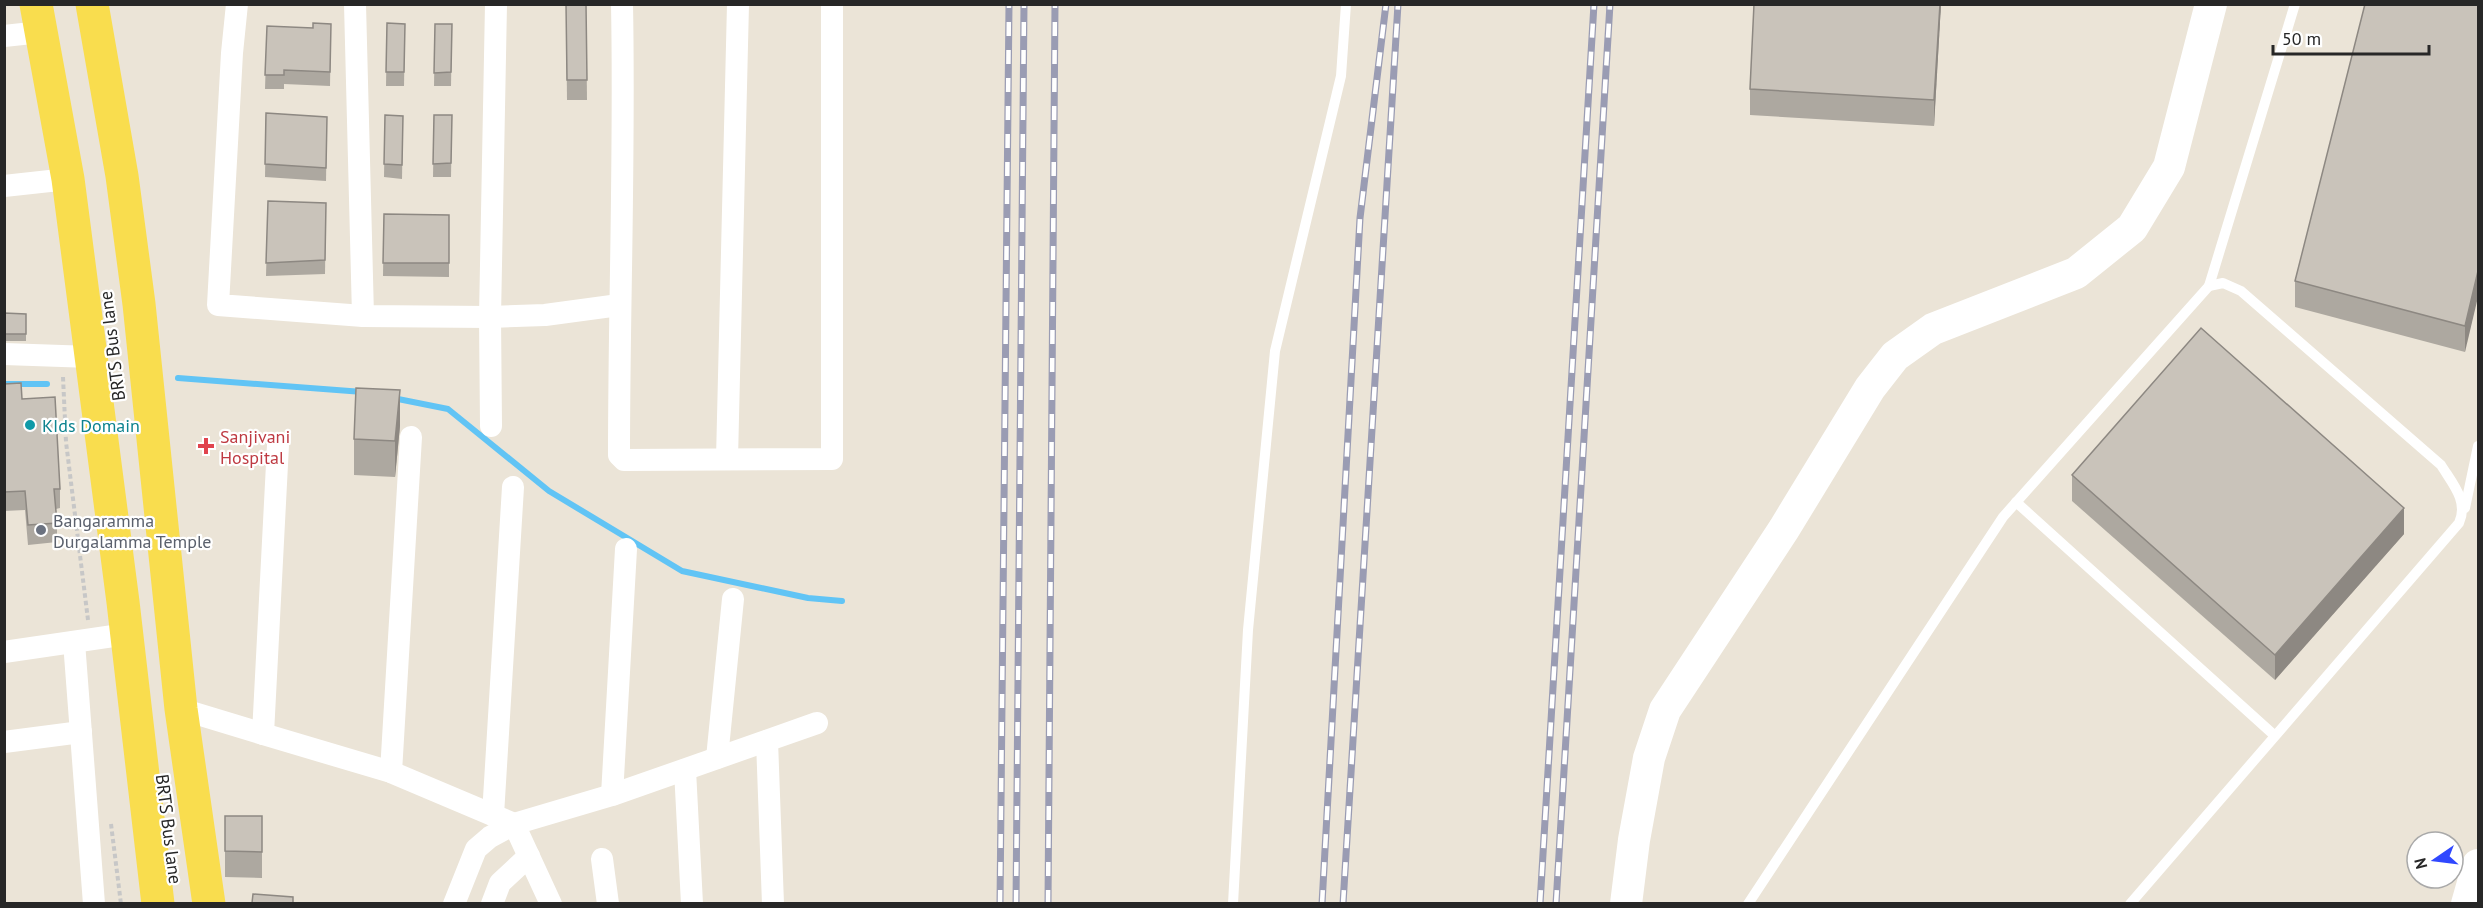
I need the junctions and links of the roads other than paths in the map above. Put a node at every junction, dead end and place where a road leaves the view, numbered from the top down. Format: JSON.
{"nodes":[{"id":1,"x":59,"y":4,"type":"edge"},
{"id":2,"x":92,"y":4,"type":"edge"},
{"id":3,"x":237,"y":4,"type":"edge"},
{"id":4,"x":355,"y":4,"type":"edge"},
{"id":5,"x":496,"y":4,"type":"edge"},
{"id":6,"x":622,"y":4,"type":"edge"},
{"id":7,"x":738,"y":4,"type":"edge"},
{"id":8,"x":832,"y":4,"type":"edge"},
{"id":9,"x":1346,"y":4,"type":"edge"},
{"id":10,"x":2211,"y":4,"type":"edge"},
{"id":11,"x":2295,"y":4,"type":"edge"},
{"id":12,"x":38,"y":18,"type":"edge"},
{"id":13,"x":4,"y":36,"type":"edge"},
{"id":14,"x":68,"y":179,"type":"junction"},
{"id":15,"x":4,"y":186,"type":"edge"},
{"id":16,"x":2209,"y":286,"type":"junction"},
{"id":17,"x":619,"y":304,"type":"junction"},
{"id":18,"x":363,"y":316,"type":"junction"},
{"id":19,"x":490,"y":317,"type":"junction"},
{"id":20,"x":4,"y":354,"type":"edge"},
{"id":21,"x":77,"y":357,"type":"junction"},
{"id":22,"x":490,"y":426,"type":"dead end"},
{"id":23,"x":411,"y":437,"type":"dead end"},
{"id":24,"x":278,"y":445,"type":"dead end"},
{"id":25,"x":2478,"y":446,"type":"edge"},
{"id":26,"x":727,"y":459,"type":"junction"},
{"id":27,"x":513,"y":487,"type":"dead end"},
{"id":28,"x":2016,"y":502,"type":"junction"},
{"id":29,"x":2463,"y":514,"type":"junction"},
{"id":30,"x":626,"y":549,"type":"dead end"},
{"id":31,"x":733,"y":599,"type":"dead end"},
{"id":32,"x":127,"y":634,"type":"junction"},
{"id":33,"x":82,"y":641,"type":"junction"},
{"id":34,"x":4,"y":652,"type":"edge"},
{"id":35,"x":181,"y":709,"type":"junction"},
{"id":36,"x":817,"y":723,"type":"dead end"},
{"id":37,"x":81,"y":732,"type":"junction"},
{"id":38,"x":262,"y":734,"type":"junction"},
{"id":39,"x":2274,"y":735,"type":"junction"},
{"id":40,"x":4,"y":742,"type":"edge"},
{"id":41,"x":767,"y":749,"type":"junction"},
{"id":42,"x":717,"y":758,"type":"junction"},
{"id":43,"x":391,"y":772,"type":"junction"},
{"id":44,"x":685,"y":776,"type":"junction"},
{"id":45,"x":612,"y":795,"type":"junction"},
{"id":46,"x":493,"y":815,"type":"junction"},
{"id":47,"x":522,"y":841,"type":"junction"},
{"id":48,"x":602,"y":859,"type":"dead end"},
{"id":49,"x":2478,"y":865,"type":"edge"},
{"id":50,"x":94,"y":903,"type":"edge"},
{"id":51,"x":158,"y":903,"type":"edge"},
{"id":52,"x":178,"y":903,"type":"edge"},
{"id":53,"x":209,"y":903,"type":"edge"},
{"id":54,"x":454,"y":903,"type":"edge"},
{"id":55,"x":492,"y":903,"type":"edge"},
{"id":56,"x":551,"y":903,"type":"edge"},
{"id":57,"x":608,"y":903,"type":"edge"},
{"id":58,"x":692,"y":903,"type":"edge"},
{"id":59,"x":773,"y":903,"type":"edge"},
{"id":60,"x":1233,"y":903,"type":"edge"},
{"id":61,"x":1626,"y":903,"type":"edge"},
{"id":62,"x":1748,"y":903,"type":"edge"},
{"id":63,"x":2130,"y":903,"type":"edge"},
{"id":64,"x":2467,"y":903,"type":"edge"}],
"edges":[{"from":1,"to":52,"type":"main road","name":"BRTS Bus lane"},
{"from":2,"to":35,"type":"main road"},
{"from":3,"to":18,"type":"street"},
{"from":4,"to":18,"type":"street"},
{"from":5,"to":19,"type":"street"},
{"from":6,"to":17,"type":"street"},
{"from":7,"to":26,"type":"street"},
{"from":8,"to":26,"type":"street"},
{"from":9,"to":60,"type":"lane"},
{"from":10,"to":61,"type":"street"},
{"from":11,"to":16,"type":"lane"},
{"from":12,"to":13,"type":"street"},
{"from":12,"to":14,"type":"main road"},
{"from":14,"to":15,"type":"street"},
{"from":14,"to":21,"type":"main road"},
{"from":16,"to":28,"type":"lane"},
{"from":16,"to":29,"type":"lane"},
{"from":17,"to":19,"type":"street"},
{"from":17,"to":26,"type":"street"},
{"from":18,"to":19,"type":"street"},
{"from":19,"to":22,"type":"street"},
{"from":20,"to":21,"type":"street"},
{"from":21,"to":32,"type":"main road"},
{"from":23,"to":43,"type":"street"},
{"from":24,"to":38,"type":"street"},
{"from":25,"to":29,"type":"lane"},
{"from":27,"to":46,"type":"street"},
{"from":28,"to":39,"type":"lane"},
{"from":28,"to":62,"type":"lane"},
{"from":29,"to":39,"type":"lane"},
{"from":30,"to":45,"type":"street"},
{"from":31,"to":42,"type":"street"},
{"from":32,"to":33,"type":"street"},
{"from":32,"to":51,"type":"main road"},
{"from":33,"to":34,"type":"street"},
{"from":33,"to":37,"type":"street"},
{"from":35,"to":38,"type":"street"},
{"from":35,"to":53,"type":"main road"},
{"from":36,"to":41,"type":"street"},
{"from":37,"to":40,"type":"street"},
{"from":37,"to":50,"type":"street"},
{"from":38,"to":43,"type":"street"},
{"from":39,"to":63,"type":"lane"},
{"from":41,"to":42,"type":"street"},
{"from":41,"to":59,"type":"street"},
{"from":42,"to":44,"type":"street"},
{"from":43,"to":46,"type":"street"},
{"from":44,"to":45,"type":"street"},
{"from":44,"to":58,"type":"street"},
{"from":45,"to":47,"type":"street"},
{"from":46,"to":47,"type":"street"},
{"from":47,"to":54,"type":"street"},
{"from":47,"to":55,"type":"street"},
{"from":47,"to":56,"type":"street"},
{"from":48,"to":57,"type":"street"},
{"from":49,"to":64,"type":"street"}]}
